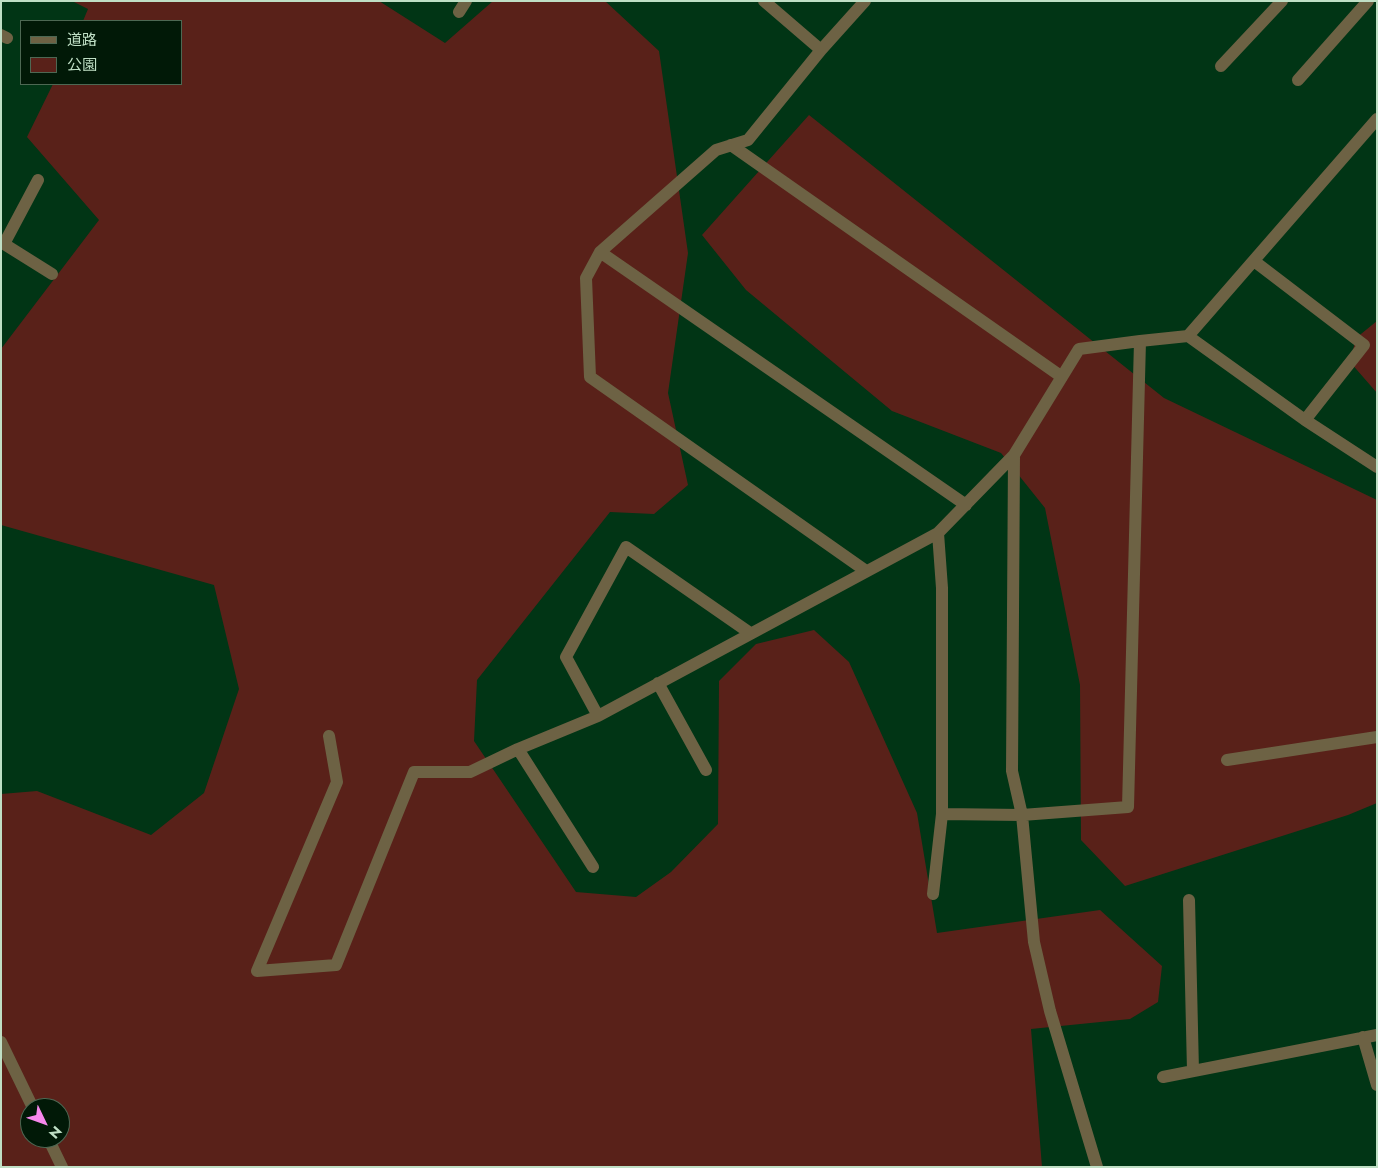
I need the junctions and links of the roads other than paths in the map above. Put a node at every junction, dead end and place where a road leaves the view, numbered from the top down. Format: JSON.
{"nodes":[{"id":1,"x":764,"y":1,"type":"edge"},
{"id":2,"x":865,"y":1,"type":"edge"},
{"id":3,"x":1282,"y":1,"type":"edge"},
{"id":4,"x":1368,"y":1,"type":"edge"},
{"id":5,"x":821,"y":50,"type":"junction"},
{"id":6,"x":1222,"y":66,"type":"dead end"},
{"id":7,"x":1298,"y":80,"type":"dead end"},
{"id":8,"x":1377,"y":119,"type":"edge"},
{"id":9,"x":731,"y":145,"type":"junction"},
{"id":10,"x":38,"y":180,"type":"dead end"},
{"id":11,"x":3,"y":243,"type":"edge"},
{"id":12,"x":600,"y":252,"type":"junction"},
{"id":13,"x":1254,"y":261,"type":"junction"},
{"id":14,"x":52,"y":274,"type":"dead end"},
{"id":15,"x":1188,"y":336,"type":"junction"},
{"id":16,"x":1140,"y":340,"type":"junction"},
{"id":17,"x":1062,"y":377,"type":"junction"},
{"id":18,"x":1305,"y":420,"type":"junction"},
{"id":19,"x":1014,"y":455,"type":"junction"},
{"id":20,"x":1377,"y":467,"type":"edge"},
{"id":21,"x":966,"y":505,"type":"junction"},
{"id":22,"x":938,"y":533,"type":"junction"},
{"id":23,"x":866,"y":571,"type":"junction"},
{"id":24,"x":750,"y":633,"type":"junction"},
{"id":25,"x":658,"y":682,"type":"junction"},
{"id":26,"x":598,"y":716,"type":"junction"},
{"id":27,"x":329,"y":736,"type":"dead end"},
{"id":28,"x":1377,"y":737,"type":"edge"},
{"id":29,"x":518,"y":749,"type":"junction"},
{"id":30,"x":1227,"y":760,"type":"dead end"},
{"id":31,"x":706,"y":770,"type":"dead end"},
{"id":32,"x":942,"y":814,"type":"junction"},
{"id":33,"x":1022,"y":816,"type":"junction"},
{"id":34,"x":593,"y":867,"type":"dead end"},
{"id":35,"x":933,"y":894,"type":"dead end"},
{"id":36,"x":1189,"y":900,"type":"dead end"},
{"id":37,"x":1377,"y":1035,"type":"edge"},
{"id":38,"x":1363,"y":1037,"type":"junction"},
{"id":39,"x":1,"y":1042,"type":"edge"},
{"id":40,"x":1193,"y":1071,"type":"junction"},
{"id":41,"x":1163,"y":1077,"type":"dead end"},
{"id":42,"x":1377,"y":1086,"type":"edge"},
{"id":43,"x":28,"y":1098,"type":"edge"},
{"id":44,"x":53,"y":1148,"type":"edge"},
{"id":45,"x":62,"y":1167,"type":"edge"},
{"id":46,"x":1097,"y":1167,"type":"edge"}],
"edges":[{"from":1,"to":5,"type":"street"},
{"from":2,"to":5,"type":"street"},
{"from":3,"to":6,"type":"street"},
{"from":4,"to":7,"type":"street"},
{"from":5,"to":9,"type":"street"},
{"from":8,"to":13,"type":"street"},
{"from":9,"to":12,"type":"street"},
{"from":9,"to":17,"type":"street"},
{"from":10,"to":11,"type":"street"},
{"from":11,"to":14,"type":"street"},
{"from":12,"to":21,"type":"street"},
{"from":12,"to":23,"type":"street"},
{"from":13,"to":15,"type":"street"},
{"from":13,"to":18,"type":"street"},
{"from":15,"to":16,"type":"street"},
{"from":15,"to":18,"type":"street"},
{"from":16,"to":17,"type":"street"},
{"from":16,"to":33,"type":"street"},
{"from":17,"to":19,"type":"street"},
{"from":18,"to":20,"type":"street"},
{"from":19,"to":21,"type":"street"},
{"from":19,"to":33,"type":"street"},
{"from":21,"to":22,"type":"street"},
{"from":22,"to":23,"type":"street"},
{"from":22,"to":32,"type":"street"},
{"from":23,"to":24,"type":"street"},
{"from":24,"to":25,"type":"street"},
{"from":24,"to":26,"type":"street"},
{"from":25,"to":26,"type":"street"},
{"from":25,"to":31,"type":"street"},
{"from":26,"to":29,"type":"street"},
{"from":27,"to":29,"type":"street"},
{"from":28,"to":30,"type":"street"},
{"from":29,"to":34,"type":"street"},
{"from":32,"to":33,"type":"street"},
{"from":32,"to":35,"type":"street"},
{"from":33,"to":46,"type":"street"},
{"from":36,"to":40,"type":"street"},
{"from":37,"to":38,"type":"street"},
{"from":38,"to":40,"type":"street"},
{"from":38,"to":42,"type":"street"},
{"from":39,"to":43,"type":"street"},
{"from":40,"to":41,"type":"street"},
{"from":44,"to":45,"type":"street"}]}
